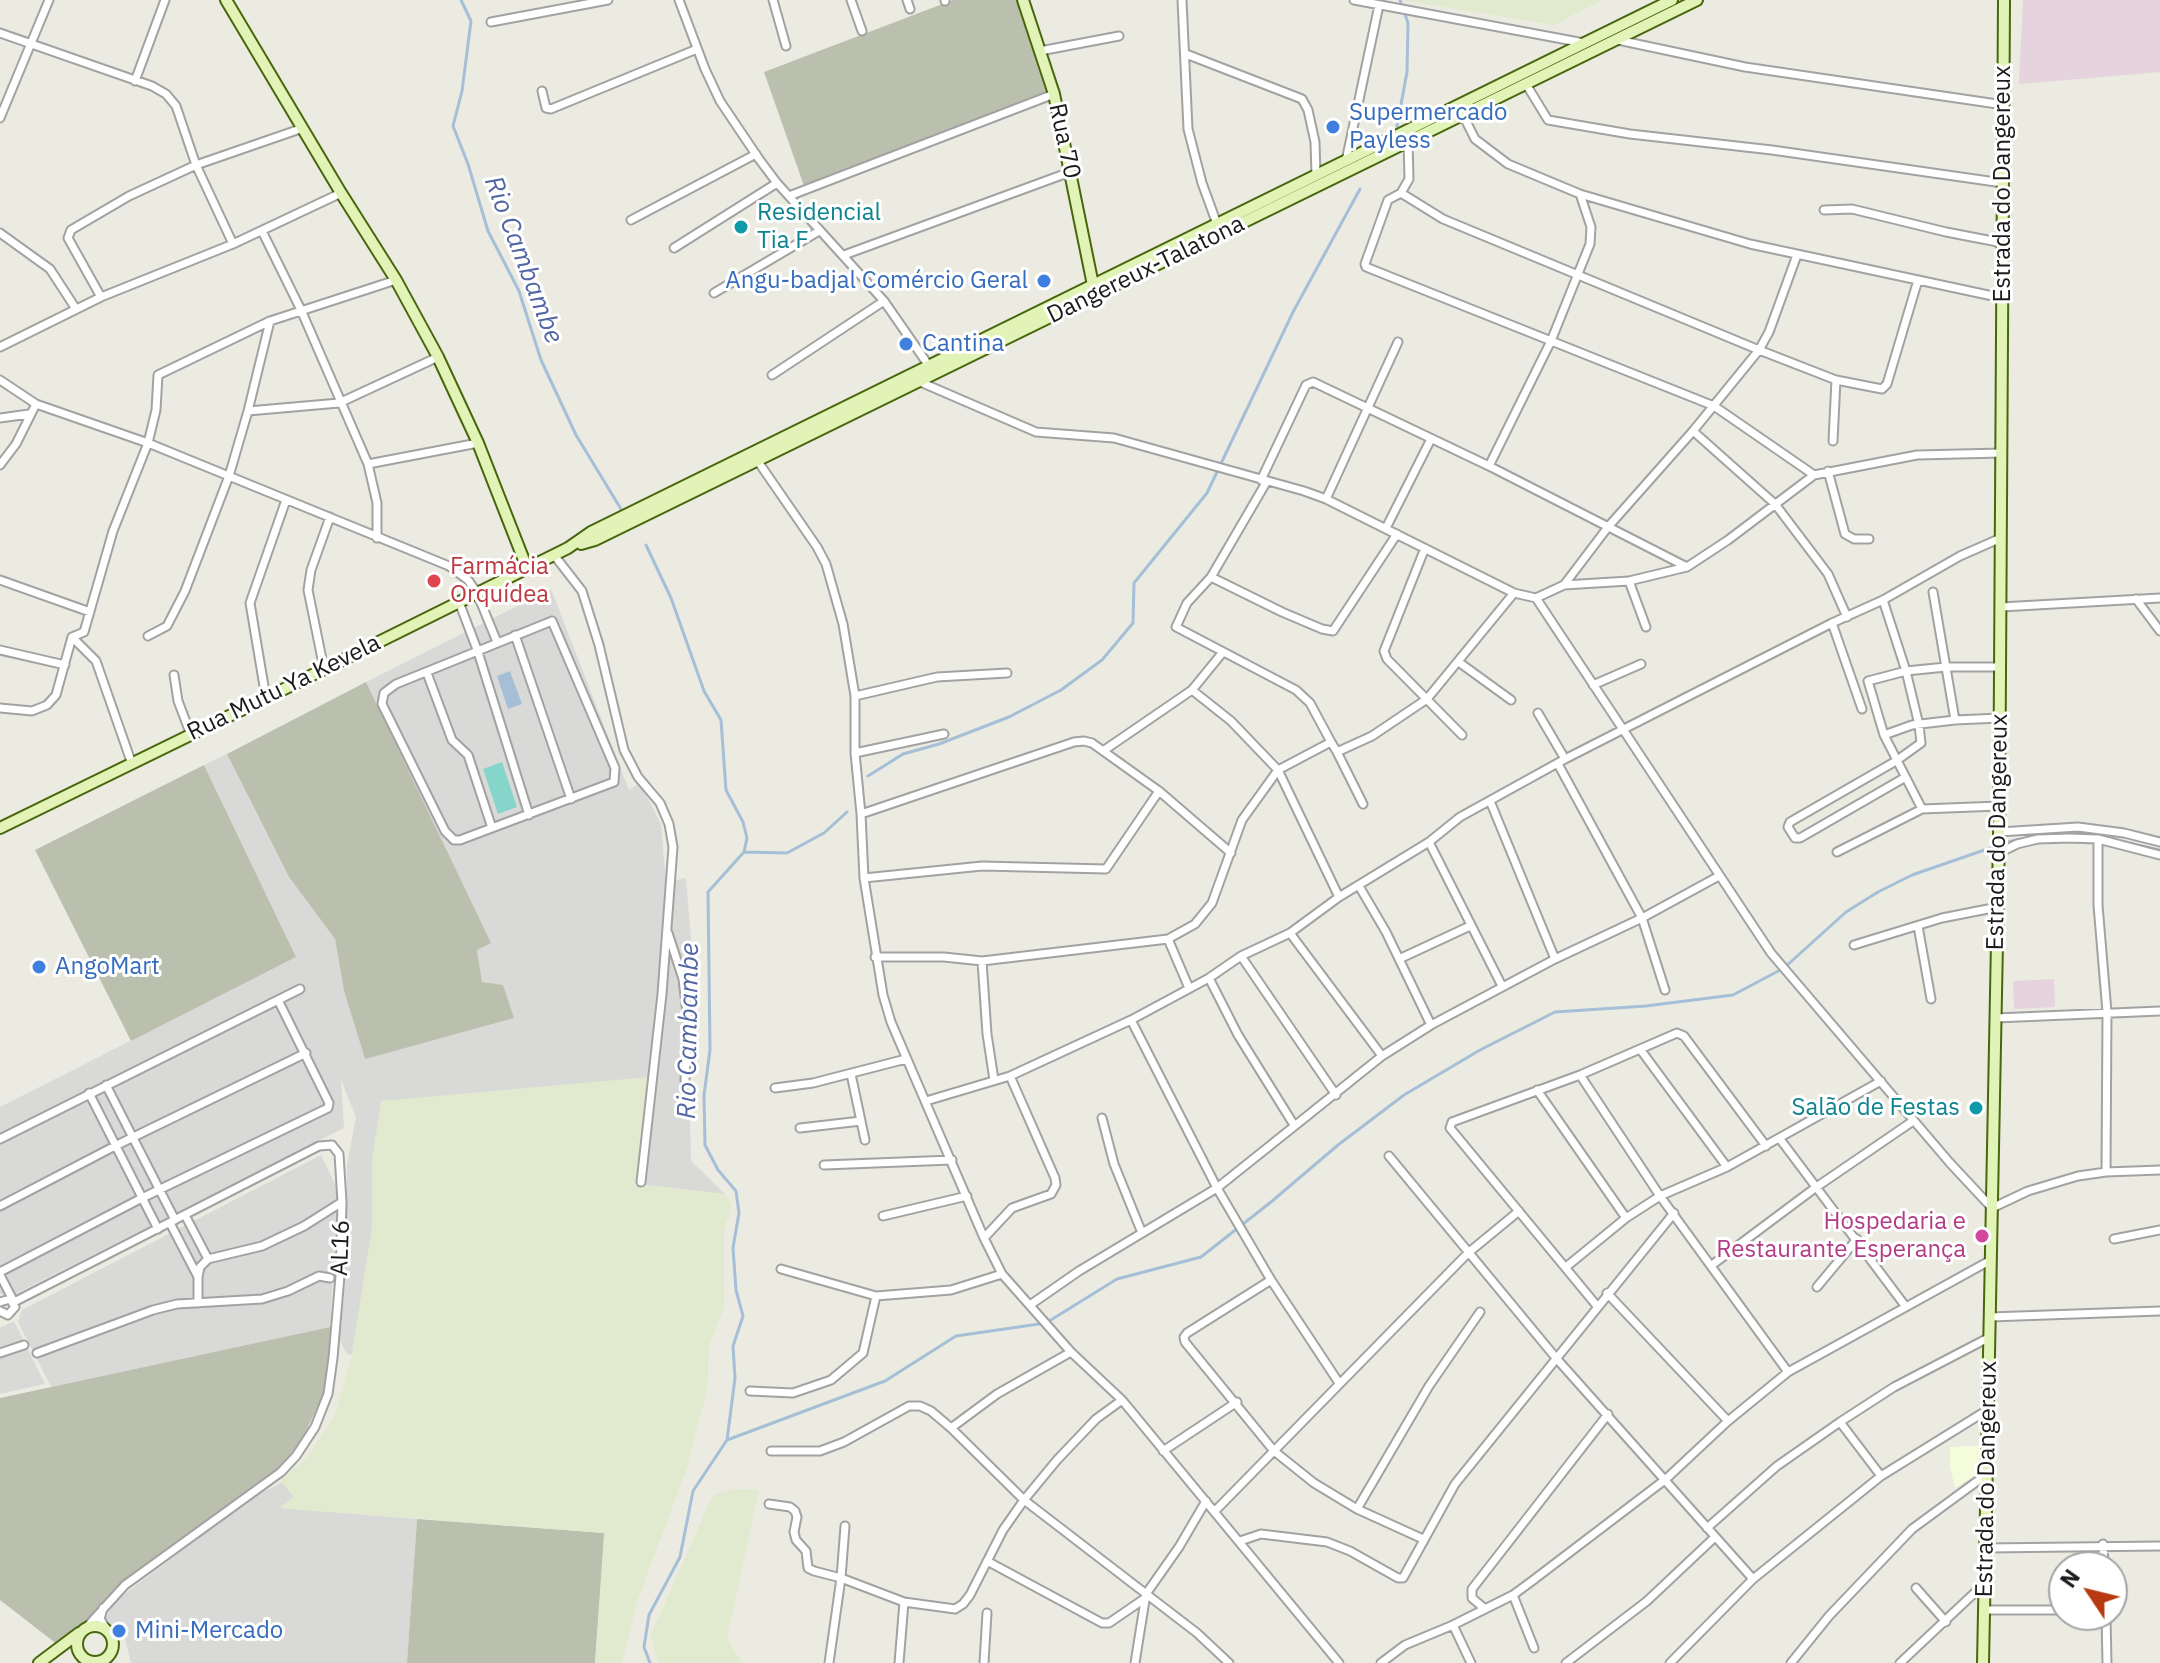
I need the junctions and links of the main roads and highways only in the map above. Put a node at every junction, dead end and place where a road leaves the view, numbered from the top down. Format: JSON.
{"nodes":[{"id":1,"x":226,"y":0,"type":"edge"},
{"id":2,"x":1023,"y":0,"type":"edge"},
{"id":3,"x":1672,"y":0,"type":"edge"},
{"id":4,"x":1697,"y":0,"type":"edge"},
{"id":5,"x":2004,"y":0,"type":"edge"},
{"id":6,"x":1093,"y":285,"type":"junction"},
{"id":7,"x":662,"y":502,"type":"junction"},
{"id":8,"x":568,"y":548,"type":"joint"},
{"id":9,"x":527,"y":568,"type":"junction"},
{"id":10,"x":0,"y":828,"type":"edge"},
{"id":11,"x":84,"y":1630,"type":"junction"},
{"id":12,"x":114,"y":1646,"type":"junction"},
{"id":13,"x":1982,"y":1661,"type":"edge"},
{"id":14,"x":90,"y":1662,"type":"edge"},
{"id":15,"x":39,"y":1663,"type":"edge"},
{"id":16,"x":71,"y":1663,"type":"edge"},
{"id":17,"x":118,"y":1663,"type":"edge"}],
"edges":[{"from":1,"to":9,"type":"main road"},
{"from":2,"to":6,"type":"main road","name":"Rua 70"},
{"from":3,"to":6,"type":"main road","name":"Dangereux-Talatona"},
{"from":4,"to":7,"type":"main road","name":"Dangereux-Talatona"},
{"from":5,"to":13,"type":"main road","name":"Estrada do Dangereux"},
{"from":6,"to":7,"type":"main road","name":"Dangereux-Talatona"},
{"from":7,"to":8,"type":"main road","name":"Dangereux-Talatona"},
{"from":8,"to":9,"type":"main road","name":"Rua Mutu Ya Kevela"},
{"from":9,"to":10,"type":"main road","name":"Rua Mutu Ya Kevela"},
{"from":11,"to":12,"type":"main road"},
{"from":11,"to":14,"type":"main road"},
{"from":11,"to":15,"type":"main road"},
{"from":12,"to":14,"type":"main road"},
{"from":12,"to":17,"type":"main road"},
{"from":14,"to":16,"type":"main road"}]}
